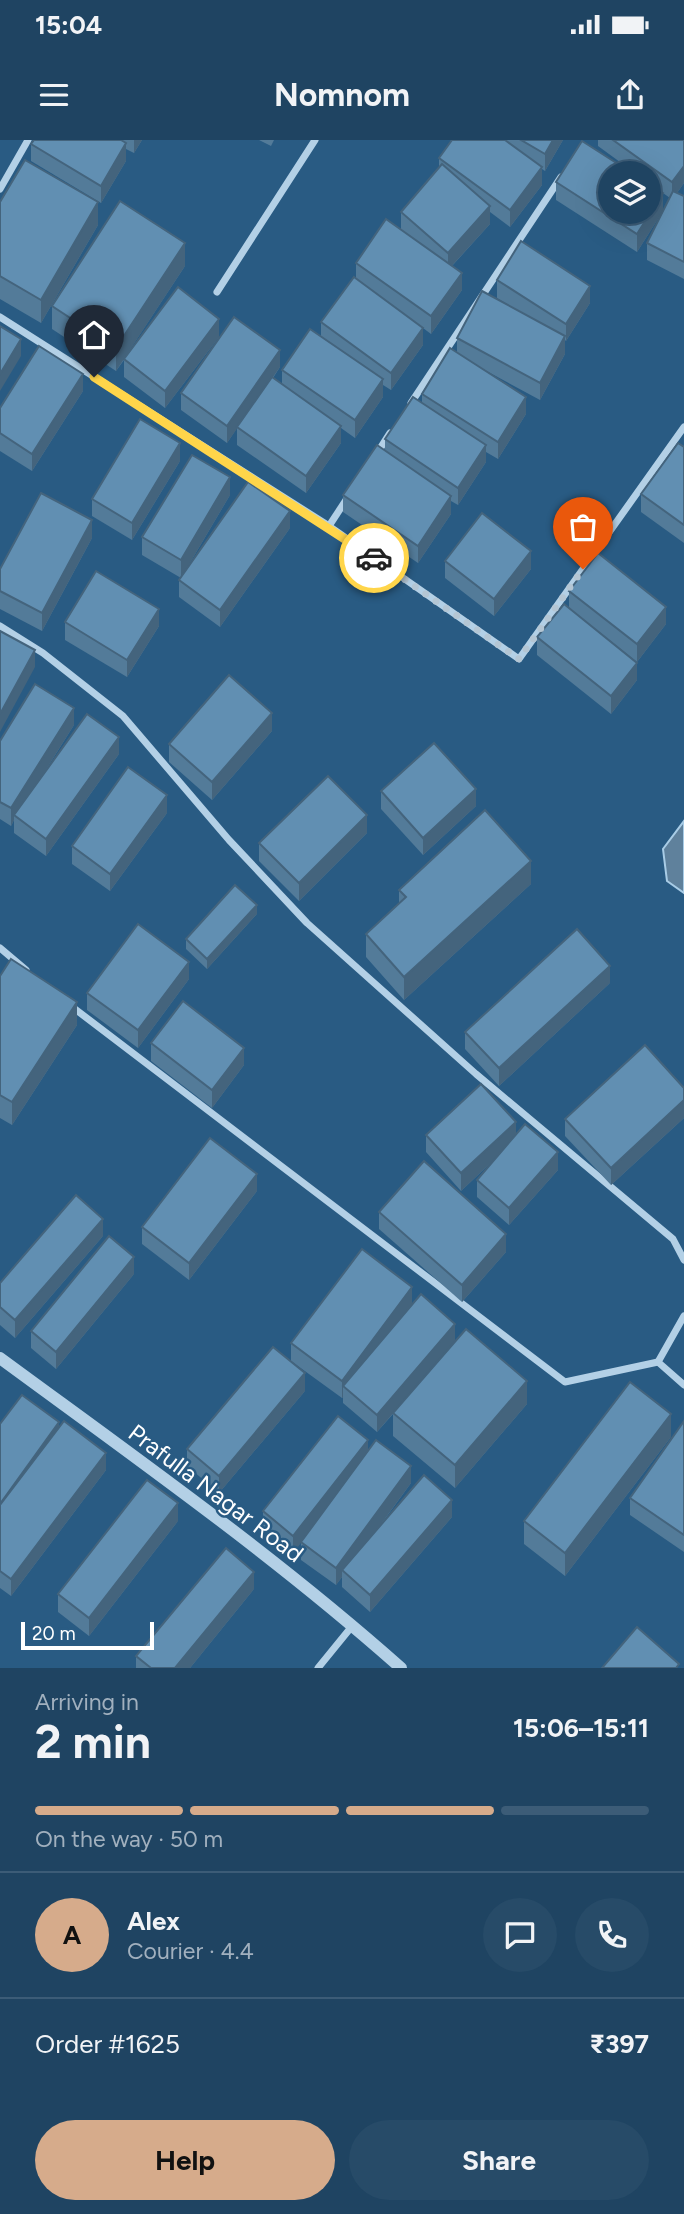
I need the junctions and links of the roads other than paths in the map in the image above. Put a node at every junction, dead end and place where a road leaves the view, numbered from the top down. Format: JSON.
{"nodes":[{"id":1,"x":29,"y":140,"type":"edge"},
{"id":2,"x":315,"y":140,"type":"edge"},
{"id":3,"x":562,"y":174,"type":"edge"},
{"id":4,"x":0,"y":189,"type":"edge"},
{"id":5,"x":217,"y":292,"type":"dead end"},
{"id":6,"x":0,"y":317,"type":"edge"},
{"id":7,"x":404,"y":412,"type":"edge"},
{"id":8,"x":397,"y":424,"type":"edge"},
{"id":9,"x":683,"y":433,"type":"edge"},
{"id":10,"x":374,"y":458,"type":"edge"},
{"id":11,"x":352,"y":492,"type":"edge"},
{"id":12,"x":329,"y":526,"type":"junction"},
{"id":13,"x":0,"y":626,"type":"edge"},
{"id":14,"x":0,"y":948,"type":"edge"},
{"id":15,"x":36,"y":978,"type":"edge"},
{"id":16,"x":64,"y":1002,"type":"edge"},
{"id":17,"x":684,"y":1260,"type":"edge"},
{"id":18,"x":684,"y":1317,"type":"edge"},
{"id":19,"x":0,"y":1358,"type":"edge"},
{"id":20,"x":658,"y":1362,"type":"junction"},
{"id":21,"x":684,"y":1385,"type":"edge"},
{"id":22,"x":353,"y":1625,"type":"junction"},
{"id":23,"x":318,"y":1668,"type":"edge"},
{"id":24,"x":401,"y":1668,"type":"edge"}],
"edges":[{"from":1,"to":4,"type":"street"},
{"from":2,"to":5,"type":"street"},
{"from":3,"to":7,"type":"street"},
{"from":6,"to":12,"type":"street"},
{"from":8,"to":10,"type":"street"},
{"from":9,"to":12,"type":"street"},
{"from":11,"to":12,"type":"street"},
{"from":13,"to":17,"type":"street"},
{"from":14,"to":15,"type":"street"},
{"from":16,"to":20,"type":"street"},
{"from":18,"to":20,"type":"street"},
{"from":19,"to":22,"type":"street","name":"Prafulla Nagar Road"},
{"from":20,"to":21,"type":"street"},
{"from":22,"to":23,"type":"street"},
{"from":22,"to":24,"type":"street","name":"Prafulla Nagar Road"}]}
